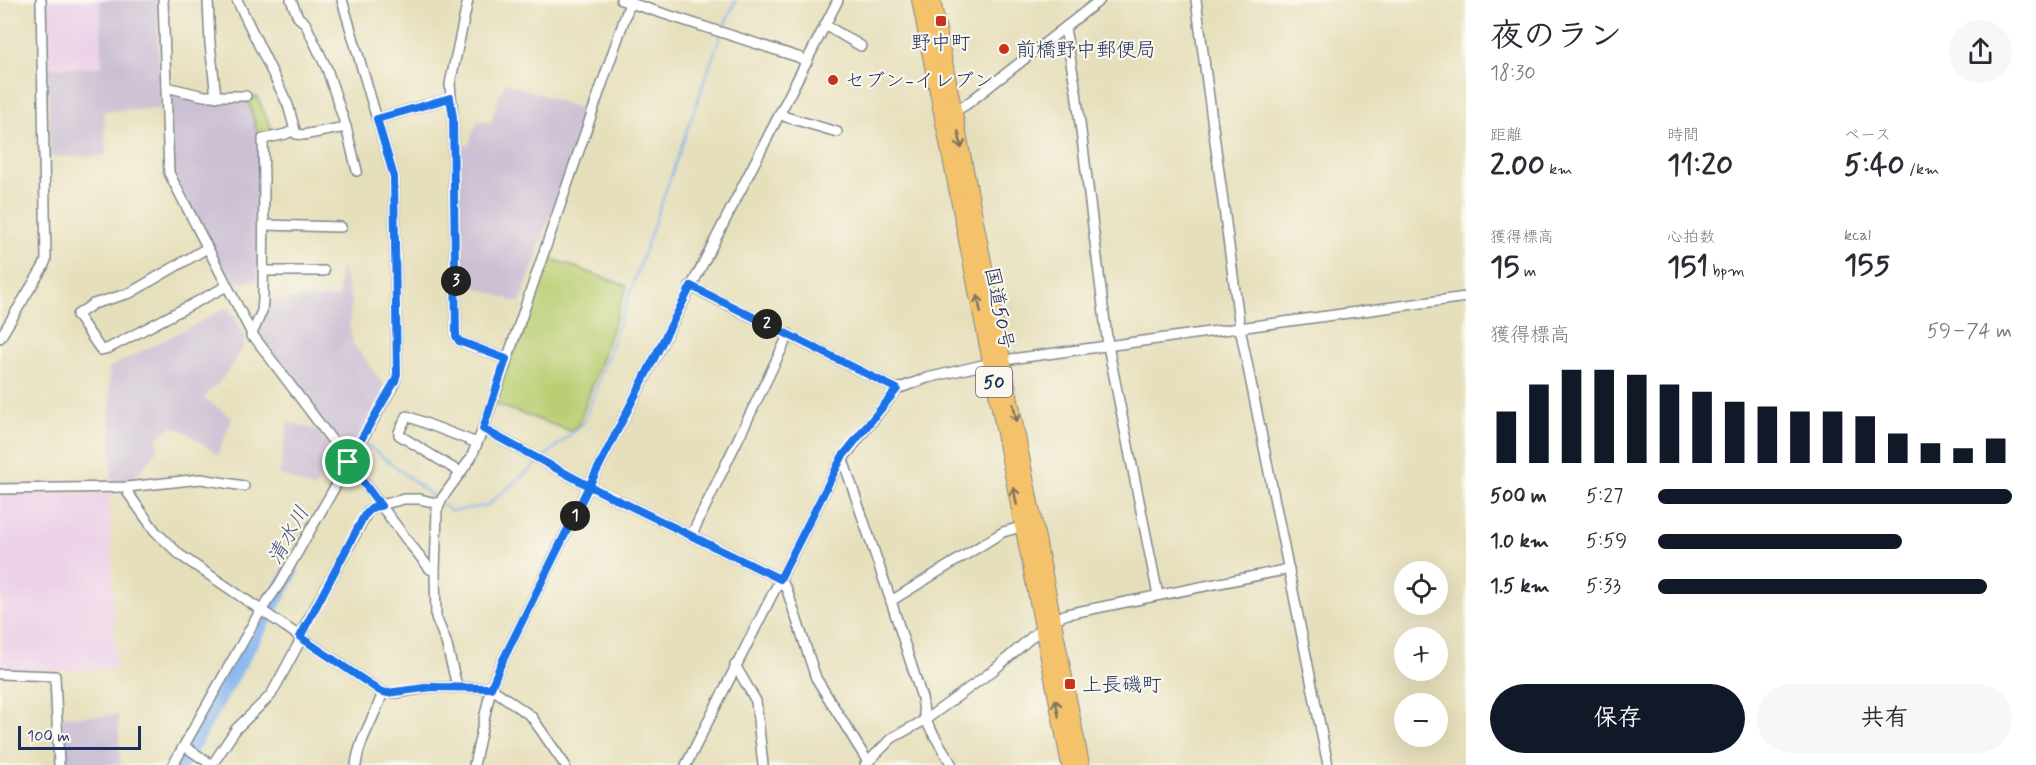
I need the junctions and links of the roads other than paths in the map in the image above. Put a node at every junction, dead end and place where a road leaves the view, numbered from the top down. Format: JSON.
{"nodes":[{"id":1,"x":40,"y":0,"type":"edge"},
{"id":2,"x":164,"y":0,"type":"edge"},
{"id":3,"x":208,"y":0,"type":"edge"},
{"id":4,"x":237,"y":0,"type":"edge"},
{"id":5,"x":291,"y":0,"type":"edge"},
{"id":6,"x":342,"y":0,"type":"edge"},
{"id":7,"x":468,"y":0,"type":"edge"},
{"id":8,"x":838,"y":0,"type":"edge"},
{"id":9,"x":919,"y":0,"type":"edge"},
{"id":10,"x":933,"y":0,"type":"edge"},
{"id":11,"x":1100,"y":0,"type":"edge"},
{"id":12,"x":1196,"y":0,"type":"edge"},
{"id":13,"x":627,"y":1,"type":"edge"},
{"id":14,"x":825,"y":25,"type":"junction"},
{"id":15,"x":1065,"y":28,"type":"junction"},
{"id":16,"x":861,"y":45,"type":"dead end"},
{"id":17,"x":807,"y":62,"type":"junction"},
{"id":18,"x":166,"y":87,"type":"junction"},
{"id":19,"x":246,"y":96,"type":"dead end"},
{"id":20,"x":216,"y":97,"type":"junction"},
{"id":21,"x":450,"y":98,"type":"junction"},
{"id":22,"x":780,"y":113,"type":"junction"},
{"id":23,"x":949,"y":115,"type":"junction"},
{"id":24,"x":377,"y":119,"type":"junction"},
{"id":25,"x":346,"y":127,"type":"junction"},
{"id":26,"x":294,"y":130,"type":"junction"},
{"id":27,"x":837,"y":132,"type":"dead end"},
{"id":28,"x":357,"y":171,"type":"dead end"},
{"id":29,"x":264,"y":225,"type":"junction"},
{"id":30,"x":341,"y":227,"type":"dead end"},
{"id":31,"x":207,"y":248,"type":"junction"},
{"id":32,"x":264,"y":271,"type":"junction"},
{"id":33,"x":324,"y":271,"type":"dead end"},
{"id":34,"x":227,"y":286,"type":"junction"},
{"id":35,"x":691,"y":286,"type":"junction"},
{"id":36,"x":1466,"y":297,"type":"edge"},
{"id":37,"x":1240,"y":328,"type":"junction"},
{"id":38,"x":789,"y":334,"type":"junction"},
{"id":39,"x":251,"y":336,"type":"junction"},
{"id":40,"x":0,"y":338,"type":"edge"},
{"id":41,"x":1108,"y":346,"type":"junction"},
{"id":42,"x":506,"y":359,"type":"junction"},
{"id":43,"x":997,"y":362,"type":"junction"},
{"id":44,"x":897,"y":389,"type":"junction"},
{"id":45,"x":483,"y":429,"type":"junction"},
{"id":46,"x":477,"y":443,"type":"junction"},
{"id":47,"x":842,"y":457,"type":"junction"},
{"id":48,"x":350,"y":465,"type":"junction"},
{"id":49,"x":461,"y":473,"type":"junction"},
{"id":50,"x":244,"y":486,"type":"dead end"},
{"id":51,"x":589,"y":486,"type":"junction"},
{"id":52,"x":127,"y":487,"type":"junction"},
{"id":53,"x":0,"y":489,"type":"edge"},
{"id":54,"x":439,"y":504,"type":"junction"},
{"id":55,"x":381,"y":506,"type":"junction"},
{"id":56,"x":1021,"y":527,"type":"junction"},
{"id":57,"x":691,"y":536,"type":"junction"},
{"id":58,"x":1288,"y":569,"type":"junction"},
{"id":59,"x":435,"y":571,"type":"junction"},
{"id":60,"x":780,"y":579,"type":"junction"},
{"id":61,"x":1158,"y":595,"type":"junction"},
{"id":62,"x":891,"y":602,"type":"junction"},
{"id":63,"x":264,"y":613,"type":"junction"},
{"id":64,"x":1055,"y":619,"type":"junction"},
{"id":65,"x":1042,"y":627,"type":"junction"},
{"id":66,"x":300,"y":637,"type":"junction"},
{"id":67,"x":735,"y":665,"type":"junction"},
{"id":68,"x":0,"y":674,"type":"edge"},
{"id":69,"x":457,"y":686,"type":"junction"},
{"id":70,"x":491,"y":688,"type":"junction"},
{"id":71,"x":383,"y":692,"type":"junction"},
{"id":72,"x":925,"y":720,"type":"junction"},
{"id":73,"x":188,"y":748,"type":"junction"},
{"id":74,"x":867,"y":764,"type":"edge"},
{"id":75,"x":59,"y":765,"type":"edge"},
{"id":76,"x":173,"y":765,"type":"edge"},
{"id":77,"x":212,"y":765,"type":"edge"},
{"id":78,"x":356,"y":765,"type":"edge"},
{"id":79,"x":474,"y":765,"type":"edge"},
{"id":80,"x":565,"y":765,"type":"edge"},
{"id":81,"x":686,"y":765,"type":"edge"},
{"id":82,"x":764,"y":765,"type":"edge"},
{"id":83,"x":952,"y":765,"type":"edge"},
{"id":84,"x":1069,"y":765,"type":"edge"},
{"id":85,"x":1082,"y":765,"type":"edge"},
{"id":86,"x":1328,"y":765,"type":"edge"}],
"edges":[{"from":1,"to":40,"type":"street"},
{"from":2,"to":18,"type":"street"},
{"from":3,"to":20,"type":"street"},
{"from":4,"to":26,"type":"street"},
{"from":5,"to":25,"type":"street"},
{"from":6,"to":24,"type":"street"},
{"from":7,"to":21,"type":"street"},
{"from":8,"to":14,"type":"street"},
{"from":9,"to":23,"type":"highway","name":"国道50号","number":"50"},
{"from":10,"to":23,"type":"highway","name":"国道50号","number":"50"},
{"from":11,"to":15,"type":"street"},
{"from":12,"to":37,"type":"street"},
{"from":13,"to":17,"type":"street"},
{"from":13,"to":42,"type":"street"},
{"from":14,"to":16,"type":"street"},
{"from":14,"to":17,"type":"street"},
{"from":15,"to":23,"type":"street"},
{"from":15,"to":41,"type":"street"},
{"from":17,"to":22,"type":"street"},
{"from":18,"to":20,"type":"street"},
{"from":18,"to":31,"type":"street"},
{"from":19,"to":20,"type":"street"},
{"from":21,"to":24,"type":"street"},
{"from":21,"to":42,"type":"street"},
{"from":22,"to":27,"type":"street"},
{"from":22,"to":35,"type":"street"},
{"from":23,"to":43,"type":"highway","name":"国道50号","number":"50"},
{"from":24,"to":48,"type":"street"},
{"from":25,"to":26,"type":"street"},
{"from":25,"to":28,"type":"street"},
{"from":26,"to":29,"type":"street"},
{"from":29,"to":30,"type":"street"},
{"from":29,"to":32,"type":"street"},
{"from":31,"to":34,"type":"street"},
{"from":31,"to":34,"type":"street"},
{"from":32,"to":33,"type":"street"},
{"from":32,"to":39,"type":"street"},
{"from":34,"to":39,"type":"street"},
{"from":35,"to":38,"type":"street"},
{"from":35,"to":51,"type":"street"},
{"from":36,"to":37,"type":"street"},
{"from":37,"to":41,"type":"street"},
{"from":37,"to":58,"type":"street"},
{"from":38,"to":44,"type":"street"},
{"from":38,"to":57,"type":"street"},
{"from":39,"to":48,"type":"street"},
{"from":41,"to":43,"type":"street"},
{"from":41,"to":61,"type":"street"},
{"from":42,"to":45,"type":"street"},
{"from":43,"to":44,"type":"street"},
{"from":56,"to":43,"type":"highway","name":"国道50号","number":"50","one_way":true},
{"from":43,"to":64,"type":"highway","name":"国道50号","number":"50","one_way":true},
{"from":44,"to":47,"type":"street"},
{"from":45,"to":46,"type":"street"},
{"from":45,"to":51,"type":"street"},
{"from":46,"to":49,"type":"street"},
{"from":46,"to":49,"type":"street"},
{"from":47,"to":60,"type":"street"},
{"from":47,"to":62,"type":"street"},
{"from":48,"to":55,"type":"street"},
{"from":48,"to":63,"type":"street"},
{"from":49,"to":54,"type":"street"},
{"from":50,"to":52,"type":"street"},
{"from":51,"to":57,"type":"street"},
{"from":51,"to":70,"type":"street"},
{"from":52,"to":53,"type":"street"},
{"from":52,"to":63,"type":"street"},
{"from":54,"to":55,"type":"street"},
{"from":54,"to":59,"type":"street"},
{"from":55,"to":59,"type":"street"},
{"from":55,"to":66,"type":"street"},
{"from":56,"to":62,"type":"street"},
{"from":56,"to":65,"type":"highway","name":"国道50号","number":"50"},
{"from":57,"to":60,"type":"street"},
{"from":58,"to":61,"type":"street"},
{"from":58,"to":86,"type":"street"},
{"from":59,"to":69,"type":"street"},
{"from":60,"to":67,"type":"street"},
{"from":60,"to":74,"type":"street"},
{"from":61,"to":64,"type":"street"},
{"from":62,"to":72,"type":"street"},
{"from":63,"to":66,"type":"street"},
{"from":63,"to":73,"type":"street"},
{"from":64,"to":65,"type":"street"},
{"from":64,"to":85,"type":"highway","name":"国道50号","number":"50"},
{"from":65,"to":72,"type":"street"},
{"from":84,"to":65,"type":"highway","name":"国道50号","number":"50","one_way":true},
{"from":66,"to":71,"type":"street"},
{"from":66,"to":77,"type":"street"},
{"from":67,"to":81,"type":"street"},
{"from":67,"to":82,"type":"street"},
{"from":68,"to":75,"type":"street"},
{"from":69,"to":70,"type":"street"},
{"from":69,"to":71,"type":"street"},
{"from":70,"to":79,"type":"street"},
{"from":70,"to":80,"type":"street"},
{"from":71,"to":78,"type":"street"},
{"from":72,"to":74,"type":"street"},
{"from":72,"to":83,"type":"street"},
{"from":73,"to":76,"type":"street"},
{"from":73,"to":77,"type":"street"}]}
